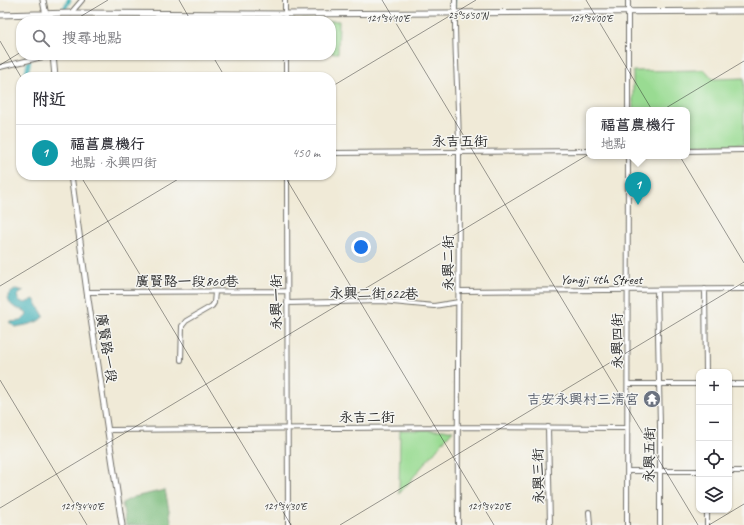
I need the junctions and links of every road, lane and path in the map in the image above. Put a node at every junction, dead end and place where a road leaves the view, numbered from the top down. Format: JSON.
{"nodes":[{"id":1,"x":43,"y":0,"type":"edge"},
{"id":2,"x":82,"y":0,"type":"edge"},
{"id":3,"x":285,"y":0,"type":"edge"},
{"id":4,"x":455,"y":0,"type":"edge"},
{"id":5,"x":628,"y":0,"type":"edge"},
{"id":6,"x":628,"y":11,"type":"junction"},
{"id":7,"x":744,"y":11,"type":"edge"},
{"id":8,"x":454,"y":12,"type":"junction"},
{"id":9,"x":71,"y":13,"type":"junction"},
{"id":10,"x":285,"y":14,"type":"junction"},
{"id":11,"x":45,"y":15,"type":"junction"},
{"id":12,"x":0,"y":16,"type":"edge"},
{"id":13,"x":30,"y":60,"type":"edge"},
{"id":14,"x":53,"y":60,"type":"edge"},
{"id":15,"x":286,"y":60,"type":"edge"},
{"id":16,"x":0,"y":67,"type":"edge"},
{"id":17,"x":54,"y":72,"type":"edge"},
{"id":18,"x":286,"y":72,"type":"edge"},
{"id":19,"x":628,"y":107,"type":"edge"},
{"id":20,"x":744,"y":150,"type":"edge"},
{"id":21,"x":459,"y":151,"type":"junction"},
{"id":22,"x":586,"y":151,"type":"edge"},
{"id":23,"x":690,"y":151,"type":"edge"},
{"id":24,"x":336,"y":153,"type":"edge"},
{"id":25,"x":628,"y":159,"type":"edge"},
{"id":26,"x":72,"y":180,"type":"edge"},
{"id":27,"x":287,"y":180,"type":"edge"},
{"id":28,"x":705,"y":289,"type":"junction"},
{"id":29,"x":744,"y":289,"type":"edge"},
{"id":30,"x":628,"y":290,"type":"junction"},
{"id":31,"x":657,"y":290,"type":"junction"},
{"id":32,"x":287,"y":291,"type":"junction"},
{"id":33,"x":459,"y":291,"type":"junction"},
{"id":34,"x":87,"y":292,"type":"junction"},
{"id":35,"x":215,"y":292,"type":"junction"},
{"id":36,"x":459,"y":302,"type":"junction"},
{"id":37,"x":287,"y":303,"type":"junction"},
{"id":38,"x":181,"y":360,"type":"dead end"},
{"id":39,"x":706,"y":369,"type":"edge"},
{"id":40,"x":628,"y":384,"type":"junction"},
{"id":41,"x":659,"y":384,"type":"junction"},
{"id":42,"x":696,"y":384,"type":"edge"},
{"id":43,"x":732,"y":384,"type":"edge"},
{"id":44,"x":744,"y":384,"type":"edge"},
{"id":45,"x":457,"y":427,"type":"junction"},
{"id":46,"x":548,"y":427,"type":"junction"},
{"id":47,"x":288,"y":428,"type":"junction"},
{"id":48,"x":626,"y":428,"type":"junction"},
{"id":49,"x":107,"y":430,"type":"junction"},
{"id":50,"x":628,"y":470,"type":"junction"},
{"id":51,"x":659,"y":471,"type":"junction"},
{"id":52,"x":696,"y":471,"type":"edge"},
{"id":53,"x":732,"y":471,"type":"edge"},
{"id":54,"x":744,"y":471,"type":"edge"},
{"id":55,"x":589,"y":512,"type":"dead end"},
{"id":56,"x":707,"y":513,"type":"edge"},
{"id":57,"x":122,"y":525,"type":"edge"},
{"id":58,"x":288,"y":525,"type":"edge"},
{"id":59,"x":458,"y":525,"type":"edge"},
{"id":60,"x":550,"y":525,"type":"edge"},
{"id":61,"x":590,"y":525,"type":"edge"},
{"id":62,"x":627,"y":525,"type":"edge"},
{"id":63,"x":660,"y":525,"type":"edge"},
{"id":64,"x":707,"y":525,"type":"edge"}],
"edges":[{"from":1,"to":11,"type":"street"},
{"from":2,"to":9,"type":"street"},
{"from":3,"to":10,"type":"street"},
{"from":4,"to":8,"type":"street","name":"永興二街"},
{"from":5,"to":6,"type":"street"},
{"from":6,"to":7,"type":"street"},
{"from":6,"to":8,"type":"street"},
{"from":6,"to":19,"type":"street"},
{"from":8,"to":10,"type":"street"},
{"from":8,"to":21,"type":"street","name":"永興二街"},
{"from":9,"to":10,"type":"street"},
{"from":9,"to":11,"type":"street"},
{"from":11,"to":12,"type":"street"},
{"from":13,"to":16,"type":"street"},
{"from":14,"to":17,"type":"street"},
{"from":15,"to":18,"type":"street"},
{"from":20,"to":23,"type":"street"},
{"from":21,"to":22,"type":"street","name":"永吉五街"},
{"from":21,"to":24,"type":"street","name":"永吉五街"},
{"from":21,"to":33,"type":"street","name":"永興二街"},
{"from":25,"to":30,"type":"street","name":"永興四街"},
{"from":26,"to":34,"type":"street","name":"廣賢路一段"},
{"from":27,"to":32,"type":"street","name":"永興一街"},
{"from":28,"to":29,"type":"street","name":"Yongji 4th Street"},
{"from":28,"to":31,"type":"street","name":"Yongji 4th Street"},
{"from":28,"to":39,"type":"street"},
{"from":30,"to":31,"type":"street","name":"Yongji 4th Street"},
{"from":30,"to":33,"type":"street","name":"Yongji 4th Street"},
{"from":30,"to":40,"type":"street","name":"永興四街"},
{"from":31,"to":41,"type":"street","name":"永興五街"},
{"from":32,"to":35,"type":"street","name":"廣賢路一段860巷"},
{"from":32,"to":37,"type":"street","name":"永興一街"},
{"from":33,"to":36,"type":"street","name":"永興二街"},
{"from":34,"to":35,"type":"street","name":"廣賢路一段860巷"},
{"from":34,"to":49,"type":"street","name":"廣賢路一段"},
{"from":35,"to":38,"type":"street"},
{"from":36,"to":37,"type":"street","name":"永興二街622巷"},
{"from":36,"to":45,"type":"street","name":"永興二街"},
{"from":37,"to":47,"type":"street","name":"永興一街"},
{"from":40,"to":41,"type":"street"},
{"from":40,"to":48,"type":"street","name":"永興四街"},
{"from":41,"to":42,"type":"street"},
{"from":41,"to":51,"type":"street","name":"永興五街"},
{"from":43,"to":44,"type":"street"},
{"from":45,"to":46,"type":"street","name":"永吉二街"},
{"from":45,"to":47,"type":"street","name":"永吉二街"},
{"from":45,"to":59,"type":"street","name":"永興二街"},
{"from":46,"to":48,"type":"street","name":"永吉二街"},
{"from":46,"to":60,"type":"street","name":"永興三街"},
{"from":47,"to":49,"type":"street","name":"永吉二街"},
{"from":47,"to":58,"type":"street","name":"永興一街"},
{"from":48,"to":50,"type":"street","name":"永興四街"},
{"from":49,"to":57,"type":"street","name":"廣賢路一段"},
{"from":50,"to":51,"type":"street"},
{"from":50,"to":62,"type":"street","name":"永興四街"},
{"from":51,"to":52,"type":"street"},
{"from":51,"to":63,"type":"street","name":"永興五街"},
{"from":53,"to":54,"type":"street"},
{"from":55,"to":61,"type":"street"},
{"from":56,"to":64,"type":"street"}]}
